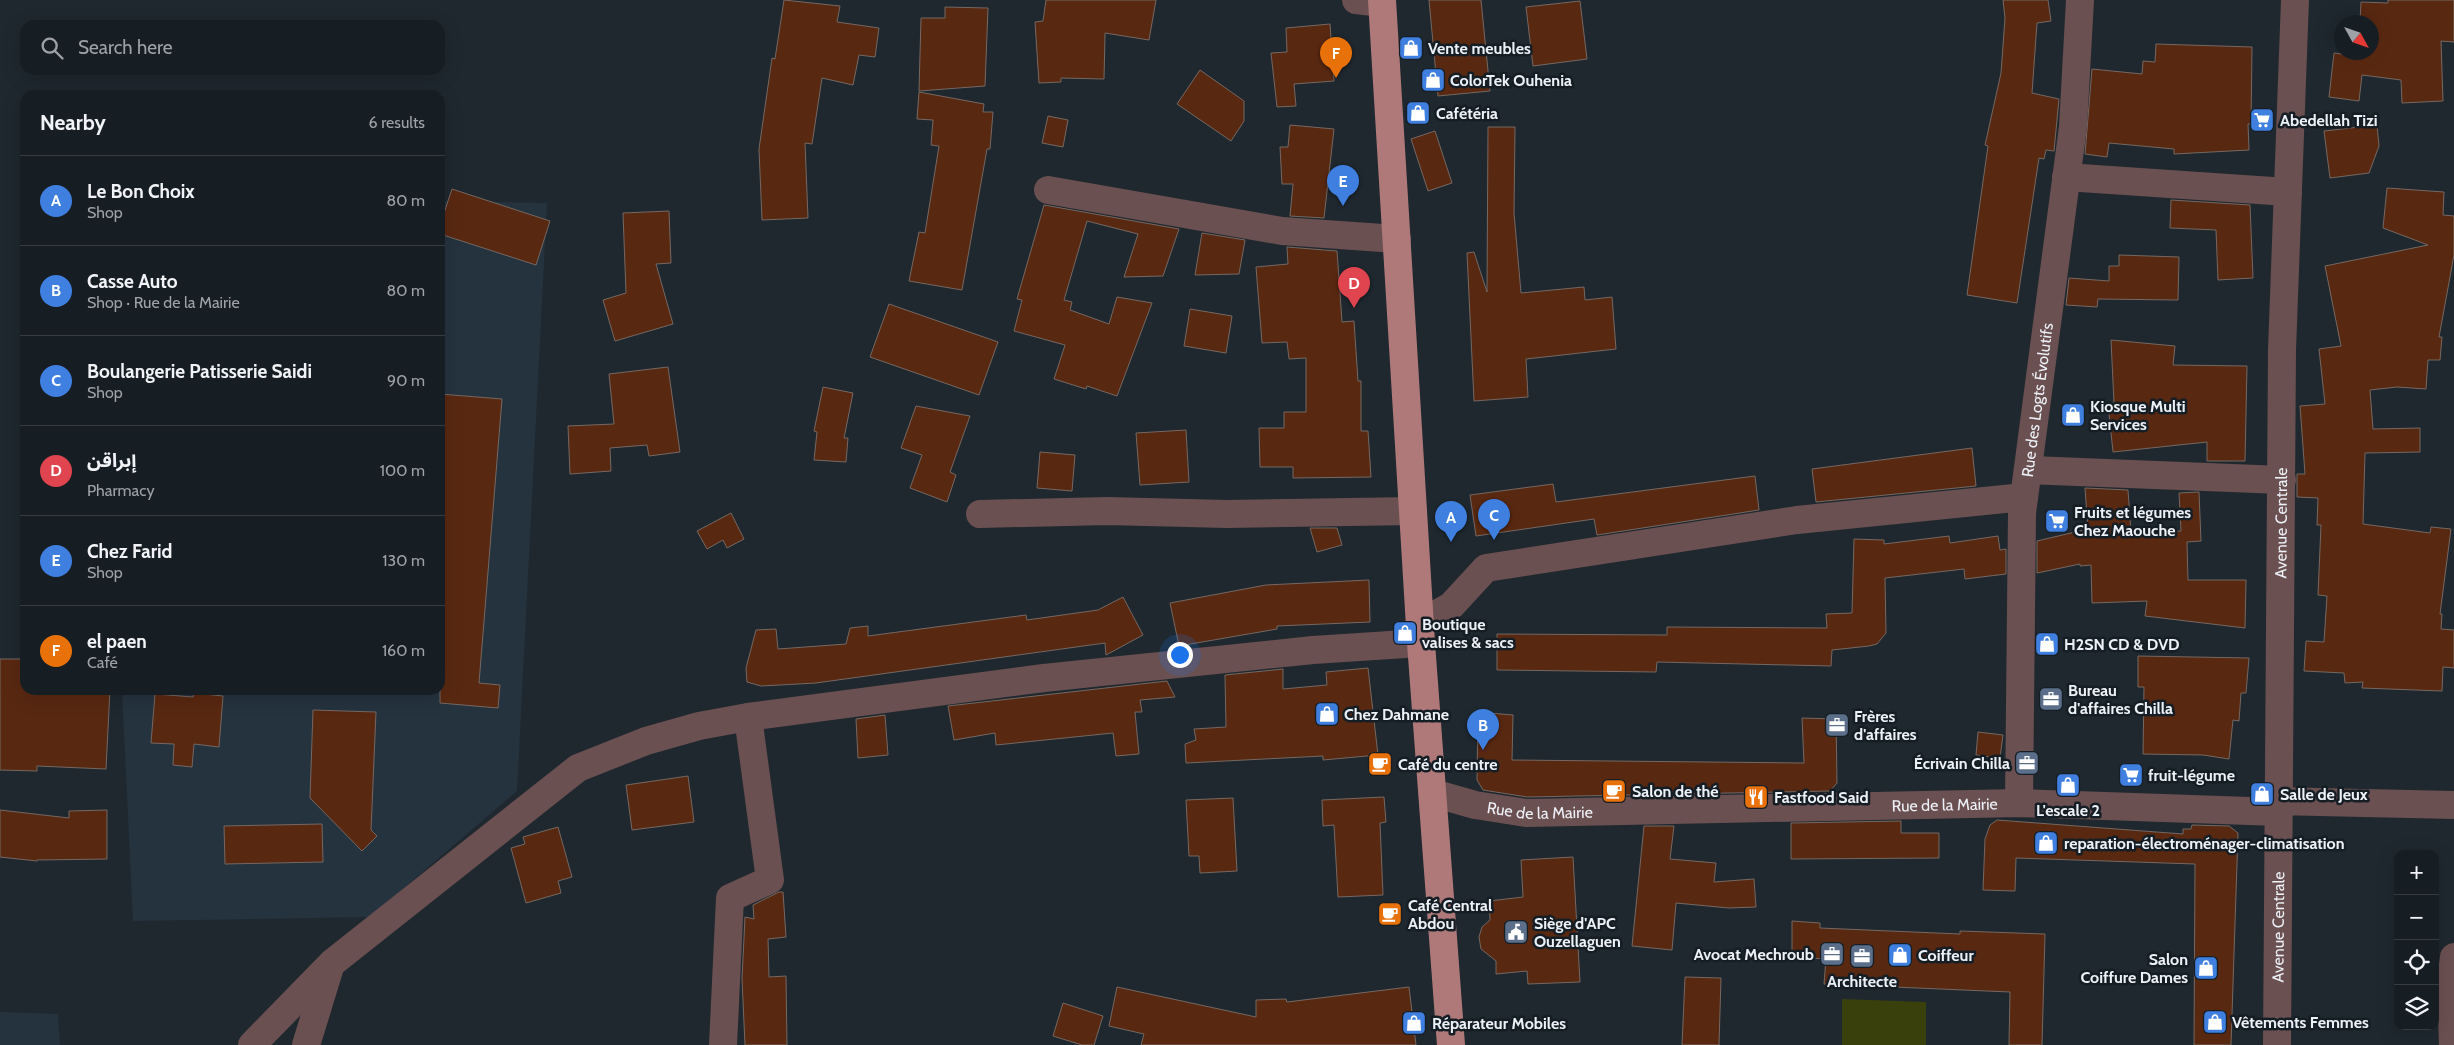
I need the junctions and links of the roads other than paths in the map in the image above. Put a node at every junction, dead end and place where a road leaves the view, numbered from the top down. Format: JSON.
{"nodes":[{"id":1,"x":2080,"y":0,"type":"edge"},
{"id":2,"x":2295,"y":0,"type":"edge"},
{"id":3,"x":1374,"y":1,"type":"edge"},
{"id":4,"x":2066,"y":178,"type":"junction"},
{"id":5,"x":1048,"y":190,"type":"dead end"},
{"id":6,"x":2288,"y":192,"type":"junction"},
{"id":7,"x":1397,"y":239,"type":"junction"},
{"id":8,"x":2029,"y":470,"type":"junction"},
{"id":9,"x":2282,"y":480,"type":"junction"},
{"id":10,"x":2024,"y":497,"type":"junction"},
{"id":11,"x":1413,"y":511,"type":"junction"},
{"id":12,"x":980,"y":514,"type":"dead end"},
{"id":13,"x":1421,"y":633,"type":"junction"},
{"id":14,"x":748,"y":717,"type":"junction"},
{"id":15,"x":1433,"y":793,"type":"junction"},
{"id":16,"x":2020,"y":803,"type":"junction"},
{"id":17,"x":2454,"y":804,"type":"edge"},
{"id":18,"x":2279,"y":807,"type":"junction"},
{"id":19,"x":2454,"y":957,"type":"edge"},
{"id":20,"x":332,"y":963,"type":"junction"},
{"id":21,"x":252,"y":1045,"type":"edge"},
{"id":22,"x":306,"y":1045,"type":"edge"},
{"id":23,"x":723,"y":1045,"type":"edge"},
{"id":24,"x":1451,"y":1045,"type":"edge"},
{"id":25,"x":2277,"y":1045,"type":"edge"},
{"id":26,"x":2453,"y":1045,"type":"edge"}],
"edges":[{"from":1,"to":4,"type":"street","name":"Rue des Logts Évolutifs"},
{"from":2,"to":6,"type":"street","name":"Avenue Centrale"},
{"from":3,"to":7,"type":"main road"},
{"from":4,"to":6,"type":"street"},
{"from":4,"to":8,"type":"street","name":"Rue des Logts Évolutifs"},
{"from":5,"to":7,"type":"street"},
{"from":6,"to":9,"type":"street","name":"Avenue Centrale"},
{"from":7,"to":11,"type":"main road"},
{"from":8,"to":9,"type":"street"},
{"from":8,"to":10,"type":"street","name":"Rue des Logts Évolutifs"},
{"from":9,"to":18,"type":"street","name":"Avenue Centrale"},
{"from":10,"to":13,"type":"street"},
{"from":10,"to":16,"type":"street","name":"Rue des Logts Évolutifs"},
{"from":11,"to":12,"type":"street"},
{"from":11,"to":13,"type":"main road"},
{"from":13,"to":14,"type":"street"},
{"from":13,"to":15,"type":"main road"},
{"from":14,"to":20,"type":"street"},
{"from":14,"to":23,"type":"street"},
{"from":15,"to":16,"type":"street","name":"Rue de la Mairie"},
{"from":15,"to":24,"type":"main road"},
{"from":16,"to":18,"type":"street","name":"Rue de la Mairie"},
{"from":17,"to":18,"type":"street","name":"Rue de la Mairie"},
{"from":18,"to":25,"type":"street","name":"Avenue Centrale"},
{"from":19,"to":26,"type":"street"},
{"from":20,"to":21,"type":"street"},
{"from":20,"to":22,"type":"street"}]}
